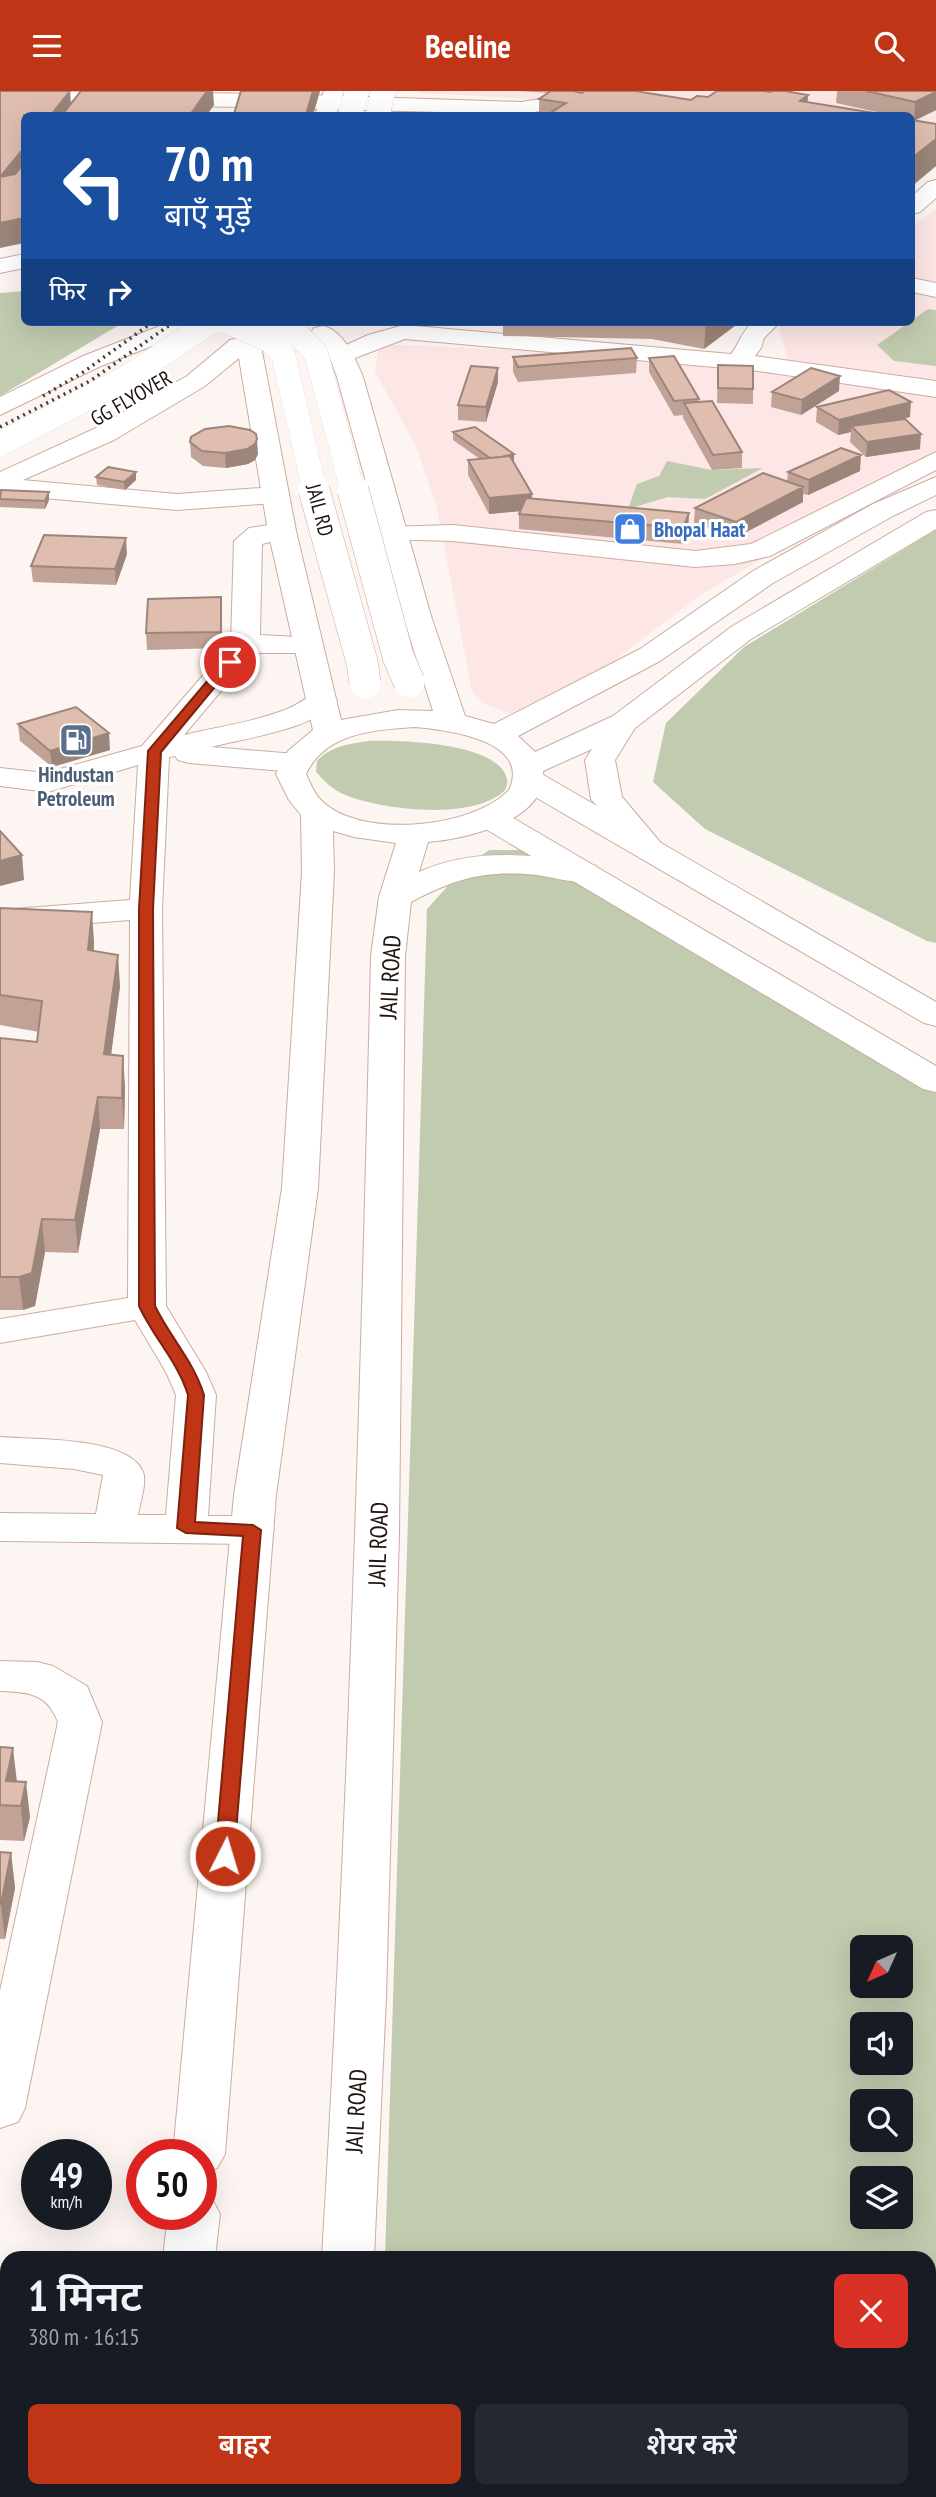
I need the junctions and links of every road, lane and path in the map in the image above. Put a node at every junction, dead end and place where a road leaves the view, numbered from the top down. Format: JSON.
{"nodes":[{"id":1,"x":357,"y":91,"type":"edge"},
{"id":2,"x":383,"y":91,"type":"edge"},
{"id":3,"x":94,"y":94,"type":"edge"},
{"id":4,"x":0,"y":95,"type":"edge"},
{"id":5,"x":232,"y":102,"type":"edge"},
{"id":6,"x":278,"y":102,"type":"edge"},
{"id":7,"x":306,"y":103,"type":"edge"},
{"id":8,"x":330,"y":103,"type":"edge"},
{"id":9,"x":607,"y":104,"type":"edge"},
{"id":10,"x":418,"y":111,"type":"edge"},
{"id":11,"x":468,"y":111,"type":"edge"},
{"id":12,"x":80,"y":112,"type":"edge"},
{"id":13,"x":351,"y":112,"type":"edge"},
{"id":14,"x":379,"y":112,"type":"edge"},
{"id":15,"x":936,"y":187,"type":"edge"},
{"id":16,"x":915,"y":204,"type":"edge"},
{"id":17,"x":21,"y":262,"type":"edge"},
{"id":18,"x":0,"y":266,"type":"edge"},
{"id":19,"x":0,"y":279,"type":"edge"},
{"id":20,"x":21,"y":279,"type":"edge"},
{"id":21,"x":915,"y":286,"type":"edge"},
{"id":22,"x":936,"y":290,"type":"edge"},
{"id":23,"x":177,"y":326,"type":"edge"},
{"id":24,"x":186,"y":326,"type":"edge"},
{"id":25,"x":205,"y":326,"type":"edge"},
{"id":26,"x":285,"y":326,"type":"edge"},
{"id":27,"x":763,"y":326,"type":"edge"},
{"id":28,"x":406,"y":327,"type":"edge"},
{"id":29,"x":331,"y":328,"type":"edge"},
{"id":30,"x":377,"y":331,"type":"edge"},
{"id":31,"x":244,"y":333,"type":"edge"},
{"id":32,"x":342,"y":356,"type":"junction"},
{"id":33,"x":737,"y":362,"type":"junction"},
{"id":34,"x":936,"y":389,"type":"edge"},
{"id":35,"x":0,"y":407,"type":"edge"},
{"id":36,"x":0,"y":444,"type":"edge"},
{"id":37,"x":936,"y":460,"type":"edge"},
{"id":38,"x":0,"y":464,"type":"edge"},
{"id":39,"x":0,"y":484,"type":"edge"},
{"id":40,"x":936,"y":485,"type":"edge"},
{"id":41,"x":275,"y":495,"type":"junction"},
{"id":42,"x":936,"y":518,"type":"edge"},
{"id":43,"x":282,"y":531,"type":"junction"},
{"id":44,"x":394,"y":533,"type":"junction"},
{"id":45,"x":245,"y":644,"type":"junction"},
{"id":46,"x":307,"y":644,"type":"junction"},
{"id":47,"x":322,"y":699,"type":"junction"},
{"id":48,"x":448,"y":710,"type":"junction"},
{"id":49,"x":624,"y":722,"type":"junction"},
{"id":50,"x":328,"y":734,"type":"junction"},
{"id":51,"x":495,"y":736,"type":"junction"},
{"id":52,"x":154,"y":751,"type":"junction"},
{"id":53,"x":295,"y":763,"type":"junction"},
{"id":54,"x":528,"y":774,"type":"junction"},
{"id":55,"x":0,"y":777,"type":"edge"},
{"id":56,"x":59,"y":779,"type":"junction"},
{"id":57,"x":0,"y":797,"type":"edge"},
{"id":58,"x":317,"y":811,"type":"junction"},
{"id":59,"x":491,"y":818,"type":"junction"},
{"id":60,"x":415,"y":834,"type":"junction"},
{"id":61,"x":650,"y":849,"type":"junction"},
{"id":62,"x":585,"y":873,"type":"junction"},
{"id":63,"x":395,"y":897,"type":"junction"},
{"id":64,"x":146,"y":909,"type":"junction"},
{"id":65,"x":0,"y":921,"type":"edge"},
{"id":66,"x":933,"y":1011,"type":"edge"},
{"id":67,"x":867,"y":1038,"type":"junction"},
{"id":68,"x":929,"y":1068,"type":"edge"},
{"id":69,"x":147,"y":1306,"type":"junction"},
{"id":70,"x":0,"y":1331,"type":"edge"},
{"id":71,"x":0,"y":1450,"type":"edge"},
{"id":72,"x":0,"y":1527,"type":"edge"},
{"id":73,"x":115,"y":1527,"type":"junction"},
{"id":74,"x":186,"y":1528,"type":"junction"},
{"id":75,"x":253,"y":1530,"type":"junction"},
{"id":76,"x":0,"y":1676,"type":"edge"},
{"id":77,"x":0,"y":2108,"type":"edge"},
{"id":78,"x":200,"y":2139,"type":"edge"},
{"id":79,"x":192,"y":2230,"type":"edge"},
{"id":80,"x":190,"y":2251,"type":"edge"},
{"id":81,"x":348,"y":2251,"type":"edge"}],
"edges":[{"from":1,"to":13,"type":"main road","bridge":true},
{"from":2,"to":14,"type":"main road","bridge":true},
{"from":3,"to":4,"type":"main road"},
{"from":3,"to":5,"type":"main road"},
{"from":3,"to":12,"type":"main road"},
{"from":5,"to":6,"type":"main road"},
{"from":6,"to":7,"type":"main road"},
{"from":7,"to":8,"type":"main road"},
{"from":8,"to":10,"type":"main road"},
{"from":9,"to":11,"type":"main road"},
{"from":10,"to":11,"type":"main road"},
{"from":15,"to":16,"type":"main road"},
{"from":17,"to":18,"type":"main road"},
{"from":19,"to":20,"type":"main road"},
{"from":21,"to":22,"type":"main road"},
{"from":23,"to":35,"type":"main road"},
{"from":24,"to":31,"type":"main road"},
{"from":25,"to":36,"type":"main road","name":"GG FLYOVER","bridge":true},
{"from":26,"to":48,"type":"main road","name":"JAIL RD","bridge":true},
{"from":27,"to":33,"type":"main road"},
{"from":28,"to":30,"type":"main road"},
{"from":28,"to":33,"type":"main road"},
{"from":29,"to":31,"type":"main road"},
{"from":29,"to":32,"type":"main road"},
{"from":30,"to":32,"type":"main road"},
{"from":31,"to":38,"type":"main road","name":"GG FLYOVER"},
{"from":31,"to":39,"type":"main road"},
{"from":31,"to":41,"type":"main road"},
{"from":31,"to":47,"type":"main road","name":"JAIL RD","bridge":true},
{"from":32,"to":44,"type":"main road"},
{"from":33,"to":34,"type":"main road"},
{"from":37,"to":44,"type":"main road"},
{"from":39,"to":41,"type":"main road"},
{"from":40,"to":51,"type":"main road"},
{"from":41,"to":43,"type":"main road"},
{"from":42,"to":49,"type":"main road"},
{"from":43,"to":45,"type":"main road"},
{"from":43,"to":46,"type":"main road"},
{"from":44,"to":48,"type":"main road"},
{"from":45,"to":46,"type":"main road"},
{"from":45,"to":52,"type":"main road"},
{"from":46,"to":47,"type":"main road"},
{"from":47,"to":50,"type":"main road"},
{"from":47,"to":52,"type":"main road","name":"JAIL RD"},
{"from":48,"to":50,"type":"main road"},
{"from":48,"to":51,"type":"main road"},
{"from":49,"to":54,"type":"main road"},
{"from":49,"to":61,"type":"main road"},
{"from":50,"to":53,"type":"main road"},
{"from":51,"to":54,"type":"main road"},
{"from":52,"to":53,"type":"main road"},
{"from":52,"to":56,"type":"main road","name":"JAIL RD"},
{"from":52,"to":64,"type":"main road"},
{"from":53,"to":58,"type":"main road"},
{"from":54,"to":59,"type":"main road"},
{"from":54,"to":61,"type":"main road"},
{"from":55,"to":56,"type":"main road"},
{"from":56,"to":57,"type":"main road"},
{"from":58,"to":60,"type":"main road"},
{"from":58,"to":75,"type":"main road"},
{"from":59,"to":60,"type":"main road"},
{"from":59,"to":62,"type":"main road"},
{"from":60,"to":63,"type":"main road","name":"JAIL ROAD"},
{"from":61,"to":66,"type":"main road"},
{"from":62,"to":63,"type":"main road"},
{"from":62,"to":67,"type":"main road"},
{"from":63,"to":81,"type":"main road","name":"JAIL ROAD"},
{"from":64,"to":65,"type":"main road"},
{"from":64,"to":69,"type":"main road"},
{"from":66,"to":67,"type":"main road"},
{"from":67,"to":68,"type":"main road"},
{"from":69,"to":70,"type":"main road"},
{"from":69,"to":74,"type":"main road"},
{"from":71,"to":73,"type":"main road"},
{"from":72,"to":73,"type":"main road"},
{"from":73,"to":74,"type":"main road"},
{"from":74,"to":75,"type":"main road"},
{"from":75,"to":78,"type":"main road"},
{"from":76,"to":77,"type":"main road"},
{"from":79,"to":80,"type":"main road"}]}
